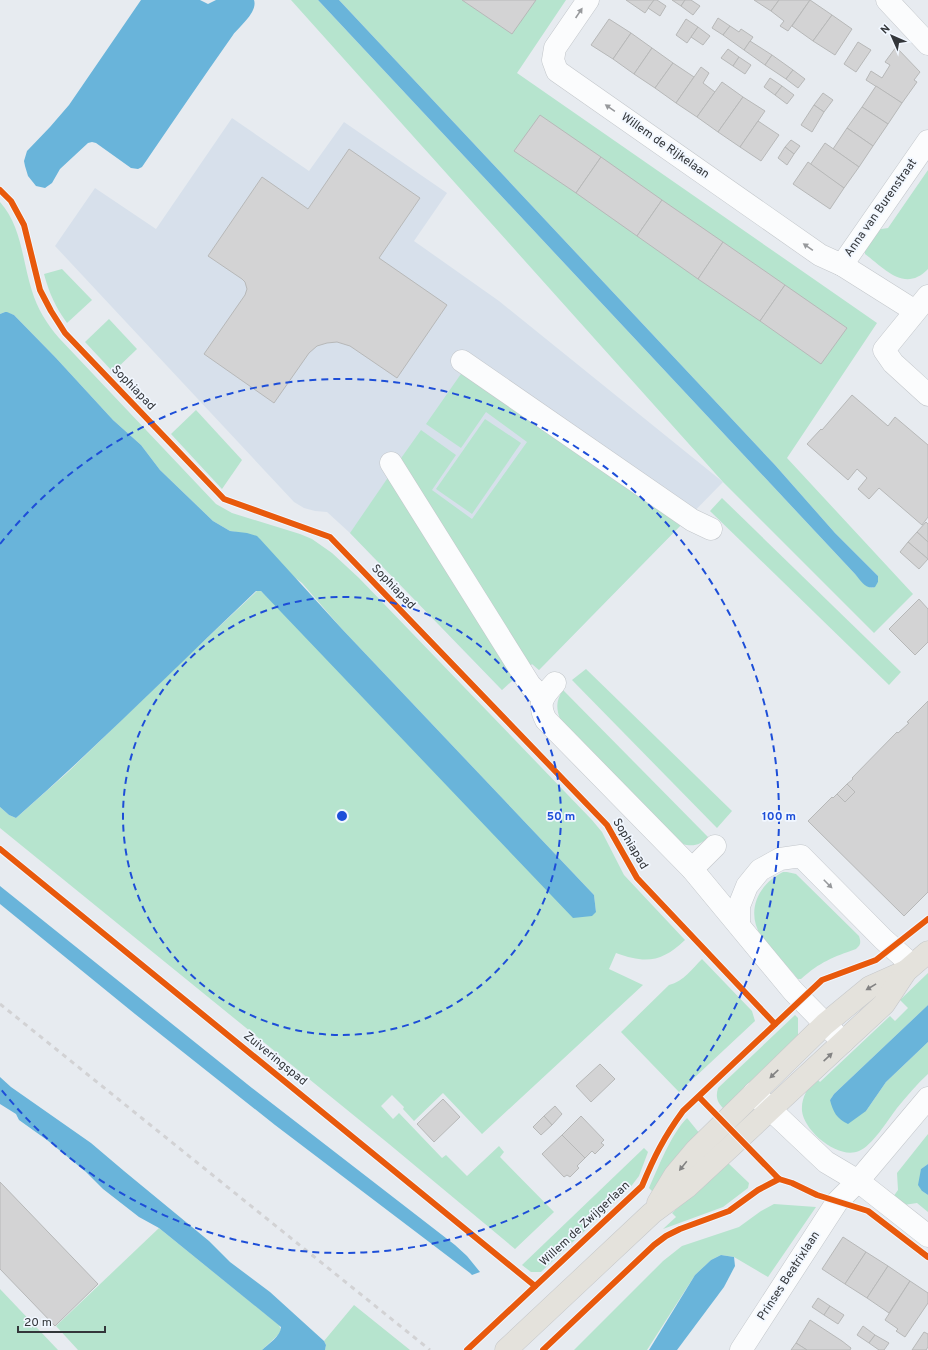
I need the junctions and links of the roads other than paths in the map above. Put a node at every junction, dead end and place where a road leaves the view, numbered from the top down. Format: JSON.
{"nodes":[{"id":1,"x":588,"y":0,"type":"edge"},
{"id":2,"x":887,"y":0,"type":"edge"},
{"id":3,"x":928,"y":44,"type":"edge"},
{"id":4,"x":928,"y":141,"type":"edge"},
{"id":5,"x":842,"y":265,"type":"junction"},
{"id":6,"x":921,"y":304,"type":"edge"},
{"id":7,"x":462,"y":361,"type":"dead end"},
{"id":8,"x":928,"y":395,"type":"edge"},
{"id":9,"x":391,"y":463,"type":"dead end"},
{"id":10,"x":711,"y":529,"type":"dead end"},
{"id":11,"x":715,"y":846,"type":"dead end"},
{"id":12,"x":692,"y":869,"type":"junction"},
{"id":13,"x":739,"y":924,"type":"junction"},
{"id":14,"x":916,"y":963,"type":"edge"},
{"id":15,"x":826,"y":1024,"type":"junction"},
{"id":16,"x":844,"y":1042,"type":"junction"},
{"id":17,"x":754,"y":1093,"type":"junction"},
{"id":18,"x":928,"y":1098,"type":"edge"},
{"id":19,"x":771,"y":1110,"type":"junction"},
{"id":20,"x":858,"y":1181,"type":"junction"},
{"id":21,"x":652,"y":1213,"type":"junction"},
{"id":22,"x":928,"y":1236,"type":"edge"},
{"id":23,"x":506,"y":1350,"type":"edge"},
{"id":24,"x":741,"y":1350,"type":"edge"}],
"edges":[{"from":5,"to":1,"type":"street","name":"Willem de Rijkelaan","one_way":true},
{"from":2,"to":3,"type":"street"},
{"from":4,"to":5,"type":"street","name":"Anna van Burenstraat"},
{"from":5,"to":6,"type":"street","name":"Anna van Burenstraat"},
{"from":6,"to":8,"type":"street","name":"Anna van Burenstraat"},
{"from":7,"to":10,"type":"street"},
{"from":9,"to":12,"type":"street"},
{"from":11,"to":12,"type":"street"},
{"from":12,"to":13,"type":"street"},
{"from":13,"to":14,"type":"street","one_way":true},
{"from":13,"to":15,"type":"street"},
{"from":14,"to":15,"type":"main road","one_way":true},
{"from":14,"to":16,"type":"main road"},
{"from":15,"to":16,"type":"street"},
{"from":15,"to":17,"type":"main road","one_way":true},
{"from":19,"to":16,"type":"main road","one_way":true},
{"from":17,"to":19,"type":"street"},
{"from":17,"to":21,"type":"main road","one_way":true},
{"from":18,"to":20,"type":"street"},
{"from":19,"to":20,"type":"street"},
{"from":19,"to":21,"type":"main road"},
{"from":20,"to":22,"type":"street"},
{"from":20,"to":24,"type":"street","name":"Prinses Beatrixlaan"},
{"from":21,"to":23,"type":"main road"}]}
